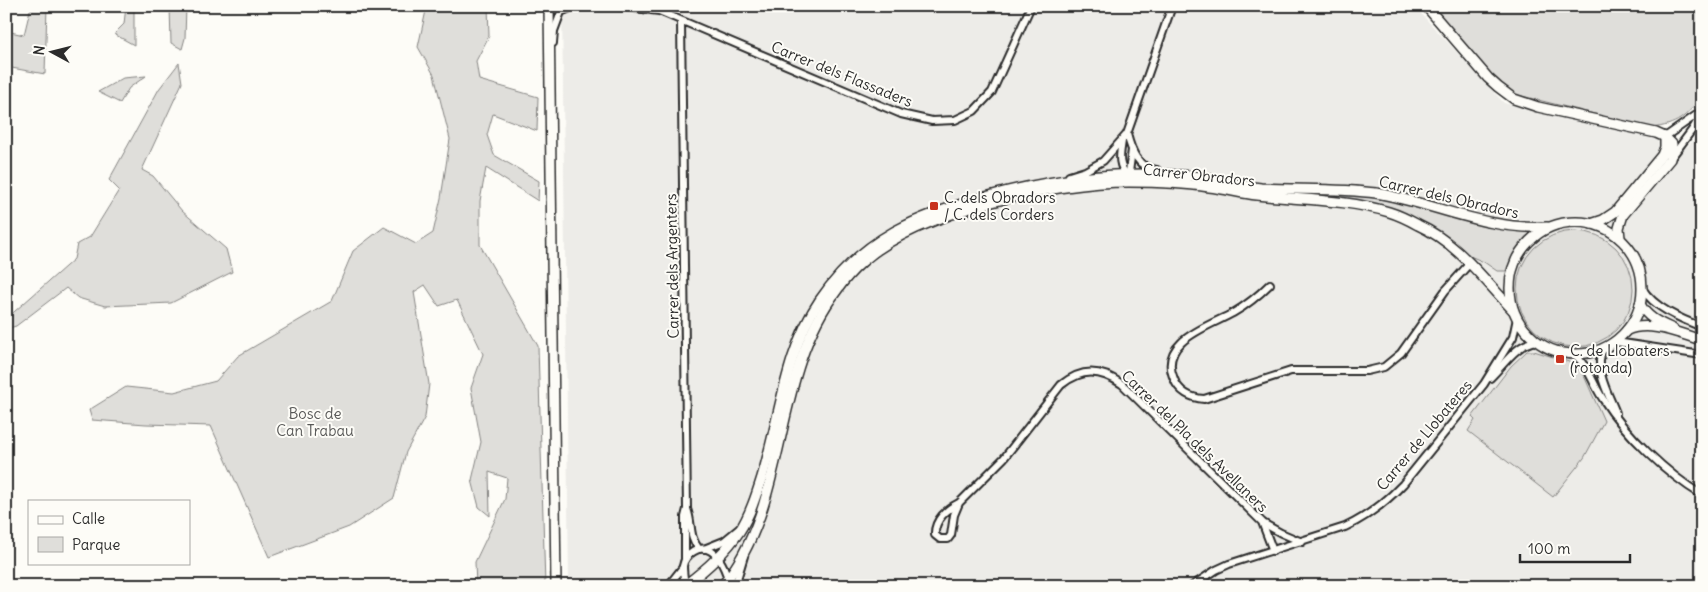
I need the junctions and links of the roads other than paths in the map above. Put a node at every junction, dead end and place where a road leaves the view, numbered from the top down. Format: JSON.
{"nodes":[{"id":1,"x":549,"y":6,"type":"edge"},
{"id":2,"x":586,"y":6,"type":"edge"},
{"id":3,"x":617,"y":6,"type":"edge"},
{"id":4,"x":1031,"y":6,"type":"edge"},
{"id":5,"x":1172,"y":6,"type":"edge"},
{"id":6,"x":1426,"y":6,"type":"edge"},
{"id":7,"x":646,"y":8,"type":"edge"},
{"id":8,"x":682,"y":22,"type":"junction"},
{"id":9,"x":550,"y":62,"type":"junction"},
{"id":10,"x":1702,"y":112,"type":"edge"},
{"id":11,"x":1127,"y":134,"type":"junction"},
{"id":12,"x":1665,"y":137,"type":"junction"},
{"id":13,"x":1122,"y":140,"type":"junction"},
{"id":14,"x":1132,"y":150,"type":"junction"},
{"id":15,"x":1670,"y":159,"type":"junction"},
{"id":16,"x":1125,"y":174,"type":"junction"},
{"id":17,"x":1182,"y":176,"type":"junction"},
{"id":18,"x":1055,"y":181,"type":"junction"},
{"id":19,"x":1070,"y":186,"type":"junction"},
{"id":20,"x":1199,"y":186,"type":"junction"},
{"id":21,"x":1017,"y":189,"type":"junction"},
{"id":22,"x":1256,"y":191,"type":"junction"},
{"id":23,"x":1590,"y":224,"type":"junction"},
{"id":24,"x":916,"y":227,"type":"junction"},
{"id":25,"x":1548,"y":227,"type":"junction"},
{"id":26,"x":1620,"y":238,"type":"junction"},
{"id":27,"x":853,"y":262,"type":"junction"},
{"id":28,"x":1470,"y":263,"type":"junction"},
{"id":29,"x":845,"y":269,"type":"junction"},
{"id":30,"x":1270,"y":284,"type":"dead end"},
{"id":31,"x":1642,"y":288,"type":"junction"},
{"id":32,"x":830,"y":300,"type":"junction"},
{"id":33,"x":1640,"y":304,"type":"junction"},
{"id":34,"x":812,"y":314,"type":"junction"},
{"id":35,"x":1515,"y":314,"type":"junction"},
{"id":36,"x":1702,"y":327,"type":"edge"},
{"id":37,"x":1627,"y":330,"type":"junction"},
{"id":38,"x":1682,"y":334,"type":"junction"},
{"id":39,"x":809,"y":336,"type":"junction"},
{"id":40,"x":1702,"y":340,"type":"edge"},
{"id":41,"x":1536,"y":341,"type":"junction"},
{"id":42,"x":1616,"y":342,"type":"junction"},
{"id":43,"x":1603,"y":349,"type":"junction"},
{"id":44,"x":802,"y":354,"type":"junction"},
{"id":45,"x":1574,"y":354,"type":"junction"},
{"id":46,"x":1702,"y":355,"type":"edge"},
{"id":47,"x":791,"y":365,"type":"junction"},
{"id":48,"x":1484,"y":384,"type":"junction"},
{"id":49,"x":792,"y":388,"type":"junction"},
{"id":50,"x":1620,"y":421,"type":"junction"},
{"id":51,"x":773,"y":452,"type":"junction"},
{"id":52,"x":1702,"y":495,"type":"edge"},
{"id":53,"x":960,"y":504,"type":"junction"},
{"id":54,"x":687,"y":509,"type":"junction"},
{"id":55,"x":1262,"y":522,"type":"junction"},
{"id":56,"x":743,"y":526,"type":"junction"},
{"id":57,"x":1302,"y":542,"type":"junction"},
{"id":58,"x":702,"y":549,"type":"junction"},
{"id":59,"x":1273,"y":551,"type":"junction"},
{"id":60,"x":744,"y":553,"type":"junction"},
{"id":61,"x":556,"y":554,"type":"junction"},
{"id":62,"x":718,"y":557,"type":"junction"},
{"id":63,"x":684,"y":562,"type":"junction"},
{"id":64,"x":727,"y":583,"type":"edge"},
{"id":65,"x":556,"y":586,"type":"edge"},
{"id":66,"x":562,"y":586,"type":"edge"},
{"id":67,"x":668,"y":586,"type":"edge"},
{"id":68,"x":685,"y":586,"type":"edge"},
{"id":69,"x":735,"y":586,"type":"edge"},
{"id":70,"x":1192,"y":586,"type":"edge"}],
"edges":[{"from":1,"to":9,"type":"street"},
{"from":2,"to":9,"type":"street"},
{"from":3,"to":7,"type":"street","name":"Carrer dels Flassaders"},
{"from":4,"to":8,"type":"street","name":"Carrer dels Flassaders"},
{"from":5,"to":11,"type":"street"},
{"from":6,"to":12,"type":"street"},
{"from":7,"to":8,"type":"street","name":"Carrer dels Flassaders"},
{"from":8,"to":54,"type":"street","name":"Carrer dels Argenters"},
{"from":9,"to":61,"type":"street"},
{"from":10,"to":12,"type":"street"},
{"from":10,"to":15,"type":"street"},
{"from":11,"to":13,"type":"street"},
{"from":11,"to":14,"type":"street"},
{"from":12,"to":15,"type":"street"},
{"from":12,"to":23,"type":"street"},
{"from":13,"to":16,"type":"street"},
{"from":13,"to":18,"type":"street"},
{"from":14,"to":16,"type":"street"},
{"from":14,"to":17,"type":"street"},
{"from":15,"to":26,"type":"street"},
{"from":16,"to":17,"type":"street","name":"Carrer dels Obradors"},
{"from":16,"to":18,"type":"street","name":"Carrer dels Obradors"},
{"from":16,"to":19,"type":"street"},
{"from":16,"to":20,"type":"street"},
{"from":17,"to":22,"type":"street","name":"Carrer dels Obradors"},
{"from":18,"to":21,"type":"street","name":"Carrer dels Obradors"},
{"from":19,"to":20,"type":"street","name":"Carrer Obradors"},
{"from":19,"to":24,"type":"street","name":"Carrer Obradors"},
{"from":20,"to":22,"type":"street","name":"Carrer Obradors"},
{"from":21,"to":24,"type":"street","name":"Carrer dels Obradors"},
{"from":21,"to":27,"type":"street","name":"Carrer dels Obradors"},
{"from":22,"to":25,"type":"street","name":"Carrer dels Obradors"},
{"from":22,"to":28,"type":"street","name":"Carrer Obradors"},
{"from":23,"to":25,"type":"street"},
{"from":23,"to":26,"type":"street"},
{"from":24,"to":27,"type":"street","name":"Carrer dels Obradors"},
{"from":24,"to":32,"type":"street","name":"Carrer Obradors"},
{"from":25,"to":35,"type":"street"},
{"from":26,"to":31,"type":"street"},
{"from":27,"to":29,"type":"street","name":"Carrer dels Obradors"},
{"from":28,"to":30,"type":"street"},
{"from":28,"to":35,"type":"street","name":"Carrer Obradors"},
{"from":29,"to":32,"type":"street","name":"Carrer dels Obradors"},
{"from":29,"to":34,"type":"street","name":"Carrer dels Obradors"},
{"from":31,"to":33,"type":"street"},
{"from":31,"to":36,"type":"street"},
{"from":32,"to":34,"type":"street","name":"Carrer dels Obradors"},
{"from":32,"to":39,"type":"street","name":"Carrer Obradors"},
{"from":33,"to":37,"type":"street"},
{"from":33,"to":38,"type":"street"},
{"from":34,"to":39,"type":"street"},
{"from":34,"to":47,"type":"street","name":"Carrer dels Obradors"},
{"from":35,"to":41,"type":"street"},
{"from":35,"to":48,"type":"street","name":"Carrer de Llobateres"},
{"from":37,"to":38,"type":"street"},
{"from":37,"to":42,"type":"street"},
{"from":38,"to":40,"type":"street"},
{"from":39,"to":44,"type":"street","name":"Carrer Obradors"},
{"from":41,"to":45,"type":"street"},
{"from":41,"to":48,"type":"street","name":"Carrer de Llobateres"},
{"from":42,"to":43,"type":"street"},
{"from":42,"to":46,"type":"street"},
{"from":43,"to":45,"type":"street"},
{"from":43,"to":50,"type":"street"},
{"from":44,"to":47,"type":"street"},
{"from":44,"to":49,"type":"street","name":"Carrer Obradors"},
{"from":45,"to":50,"type":"street"},
{"from":47,"to":49,"type":"street","name":"Carrer dels Obradors"},
{"from":47,"to":51,"type":"street","name":"Carrer dels Obradors"},
{"from":48,"to":57,"type":"street","name":"Carrer de Llobateres"},
{"from":49,"to":51,"type":"street","name":"Carrer Obradors"},
{"from":50,"to":52,"type":"street"},
{"from":51,"to":56,"type":"street","name":"Carrer dels Obradors"},
{"from":51,"to":60,"type":"street","name":"Carrer dels Obradors"},
{"from":53,"to":53,"type":"street","name":"Carrer del Pla dels Avellaners"},
{"from":53,"to":55,"type":"street","name":"Carrer del Pla dels Avellaners"},
{"from":54,"to":58,"type":"street","name":"Carrer dels Argenters"},
{"from":54,"to":63,"type":"street","name":"Carrer dels Argenters"},
{"from":55,"to":57,"type":"street"},
{"from":55,"to":59,"type":"street","name":"Carrer del Pla dels Avellaners"},
{"from":56,"to":58,"type":"street","name":"Carrer dels Obradors"},
{"from":56,"to":62,"type":"street","name":"Carrer dels Obradors"},
{"from":57,"to":59,"type":"street","name":"Carrer de Llobateres"},
{"from":58,"to":62,"type":"street"},
{"from":58,"to":63,"type":"street","name":"Carrer dels Obradors"},
{"from":59,"to":70,"type":"street","name":"Carrer de Llobateres"},
{"from":60,"to":64,"type":"street","name":"Carrer dels Obradors"},
{"from":60,"to":69,"type":"street"},
{"from":61,"to":65,"type":"street"},
{"from":61,"to":66,"type":"street"},
{"from":62,"to":64,"type":"street"},
{"from":62,"to":68,"type":"street","name":"Carrer dels Obradors"},
{"from":63,"to":67,"type":"street"},
{"from":63,"to":68,"type":"street","name":"Carrer dels Argenters"}]}
